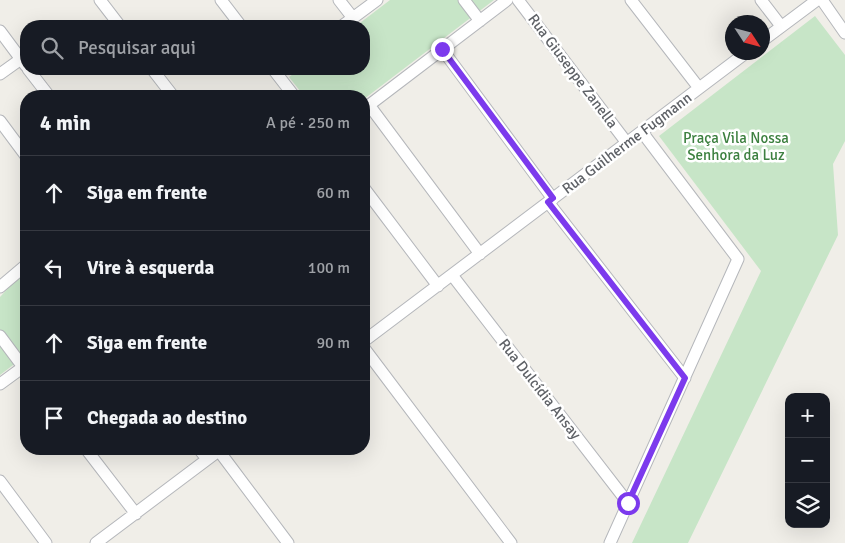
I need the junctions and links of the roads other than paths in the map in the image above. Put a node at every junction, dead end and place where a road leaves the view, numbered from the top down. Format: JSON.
{"nodes":[{"id":1,"x":100,"y":0,"type":"edge"},
{"id":2,"x":221,"y":0,"type":"edge"},
{"id":3,"x":339,"y":0,"type":"edge"},
{"id":4,"x":377,"y":0,"type":"edge"},
{"id":5,"x":464,"y":0,"type":"edge"},
{"id":6,"x":507,"y":0,"type":"edge"},
{"id":7,"x":518,"y":0,"type":"edge"},
{"id":8,"x":631,"y":0,"type":"edge"},
{"id":9,"x":761,"y":0,"type":"edge"},
{"id":10,"x":817,"y":0,"type":"edge"},
{"id":11,"x":822,"y":0,"type":"edge"},
{"id":12,"x":353,"y":18,"type":"junction"},
{"id":13,"x":115,"y":20,"type":"edge"},
{"id":14,"x":236,"y":20,"type":"edge"},
{"id":15,"x":350,"y":20,"type":"edge"},
{"id":16,"x":480,"y":21,"type":"junction"},
{"id":17,"x":781,"y":26,"type":"junction"},
{"id":18,"x":0,"y":31,"type":"edge"},
{"id":19,"x":845,"y":33,"type":"edge"},
{"id":20,"x":770,"y":34,"type":"edge"},
{"id":21,"x":442,"y":49,"type":"junction"},
{"id":22,"x":20,"y":57,"type":"edge"},
{"id":23,"x":736,"y":60,"type":"edge"},
{"id":24,"x":20,"y":66,"type":"edge"},
{"id":25,"x":0,"y":74,"type":"edge"},
{"id":26,"x":33,"y":75,"type":"edge"},
{"id":27,"x":157,"y":75,"type":"edge"},
{"id":28,"x":281,"y":75,"type":"edge"},
{"id":29,"x":699,"y":88,"type":"junction"},
{"id":30,"x":44,"y":90,"type":"edge"},
{"id":31,"x":168,"y":90,"type":"edge"},
{"id":32,"x":290,"y":90,"type":"edge"},
{"id":33,"x":370,"y":104,"type":"edge"},
{"id":34,"x":370,"y":112,"type":"edge"},
{"id":35,"x":0,"y":121,"type":"edge"},
{"id":36,"x":642,"y":132,"type":"junction"},
{"id":37,"x":627,"y":143,"type":"junction"},
{"id":38,"x":20,"y":148,"type":"edge"},
{"id":39,"x":370,"y":196,"type":"edge"},
{"id":40,"x":551,"y":200,"type":"junction"},
{"id":41,"x":480,"y":254,"type":"junction"},
{"id":42,"x":0,"y":270,"type":"edge"},
{"id":43,"x":20,"y":271,"type":"edge"},
{"id":44,"x":452,"y":275,"type":"junction"},
{"id":45,"x":4,"y":284,"type":"edge"},
{"id":46,"x":438,"y":286,"type":"junction"},
{"id":47,"x":0,"y":336,"type":"edge"},
{"id":48,"x":370,"y":337,"type":"edge"},
{"id":49,"x":370,"y":356,"type":"edge"},
{"id":50,"x":20,"y":361,"type":"edge"},
{"id":51,"x":20,"y":370,"type":"edge"},
{"id":52,"x":685,"y":378,"type":"junction"},
{"id":53,"x":0,"y":384,"type":"edge"},
{"id":54,"x":91,"y":455,"type":"edge"},
{"id":55,"x":204,"y":455,"type":"edge"},
{"id":56,"x":213,"y":455,"type":"edge"},
{"id":57,"x":224,"y":455,"type":"edge"},
{"id":58,"x":207,"y":459,"type":"junction"},
{"id":59,"x":0,"y":481,"type":"edge"},
{"id":60,"x":628,"y":503,"type":"junction"},
{"id":61,"x":136,"y":514,"type":"junction"},
{"id":62,"x":46,"y":543,"type":"edge"},
{"id":63,"x":96,"y":543,"type":"edge"},
{"id":64,"x":288,"y":543,"type":"edge"},
{"id":65,"x":511,"y":543,"type":"edge"},
{"id":66,"x":610,"y":543,"type":"edge"}],
"edges":[{"from":1,"to":13,"type":"street"},
{"from":2,"to":14,"type":"street"},
{"from":3,"to":12,"type":"street"},
{"from":4,"to":12,"type":"street"},
{"from":5,"to":16,"type":"street"},
{"from":6,"to":16,"type":"street"},
{"from":7,"to":37,"type":"street","name":"Rua Giuseppe Zanella"},
{"from":8,"to":29,"type":"street"},
{"from":9,"to":17,"type":"street"},
{"from":10,"to":17,"type":"street"},
{"from":11,"to":19,"type":"street"},
{"from":12,"to":15,"type":"street"},
{"from":16,"to":21,"type":"street"},
{"from":17,"to":20,"type":"street"},
{"from":18,"to":22,"type":"street"},
{"from":21,"to":33,"type":"street"},
{"from":21,"to":40,"type":"street"},
{"from":23,"to":29,"type":"street","name":"Rua Guilherme Fugmann"},
{"from":24,"to":25,"type":"street"},
{"from":26,"to":30,"type":"street"},
{"from":27,"to":31,"type":"street"},
{"from":28,"to":32,"type":"street"},
{"from":29,"to":36,"type":"street","name":"Rua Guilherme Fugmann"},
{"from":34,"to":41,"type":"street"},
{"from":35,"to":38,"type":"street"},
{"from":36,"to":37,"type":"street","name":"Rua Guilherme Fugmann"},
{"from":36,"to":52,"type":"street"},
{"from":37,"to":40,"type":"street","name":"Rua Guilherme Fugmann"},
{"from":39,"to":46,"type":"street"},
{"from":40,"to":41,"type":"street","name":"Rua Guilherme Fugmann"},
{"from":40,"to":52,"type":"street"},
{"from":41,"to":44,"type":"street","name":"Rua Guilherme Fugmann"},
{"from":42,"to":45,"type":"street"},
{"from":43,"to":45,"type":"street"},
{"from":44,"to":46,"type":"street","name":"Rua Guilherme Fugmann"},
{"from":44,"to":60,"type":"street","name":"Rua Dulcídia Ansay"},
{"from":46,"to":48,"type":"street","name":"Rua Guilherme Fugmann"},
{"from":47,"to":50,"type":"street"},
{"from":49,"to":65,"type":"street"},
{"from":51,"to":53,"type":"street"},
{"from":52,"to":60,"type":"street"},
{"from":54,"to":61,"type":"street"},
{"from":55,"to":58,"type":"street"},
{"from":56,"to":58,"type":"street"},
{"from":57,"to":64,"type":"street"},
{"from":58,"to":61,"type":"street"},
{"from":59,"to":62,"type":"street"},
{"from":60,"to":66,"type":"street"},
{"from":61,"to":63,"type":"street"}]}
